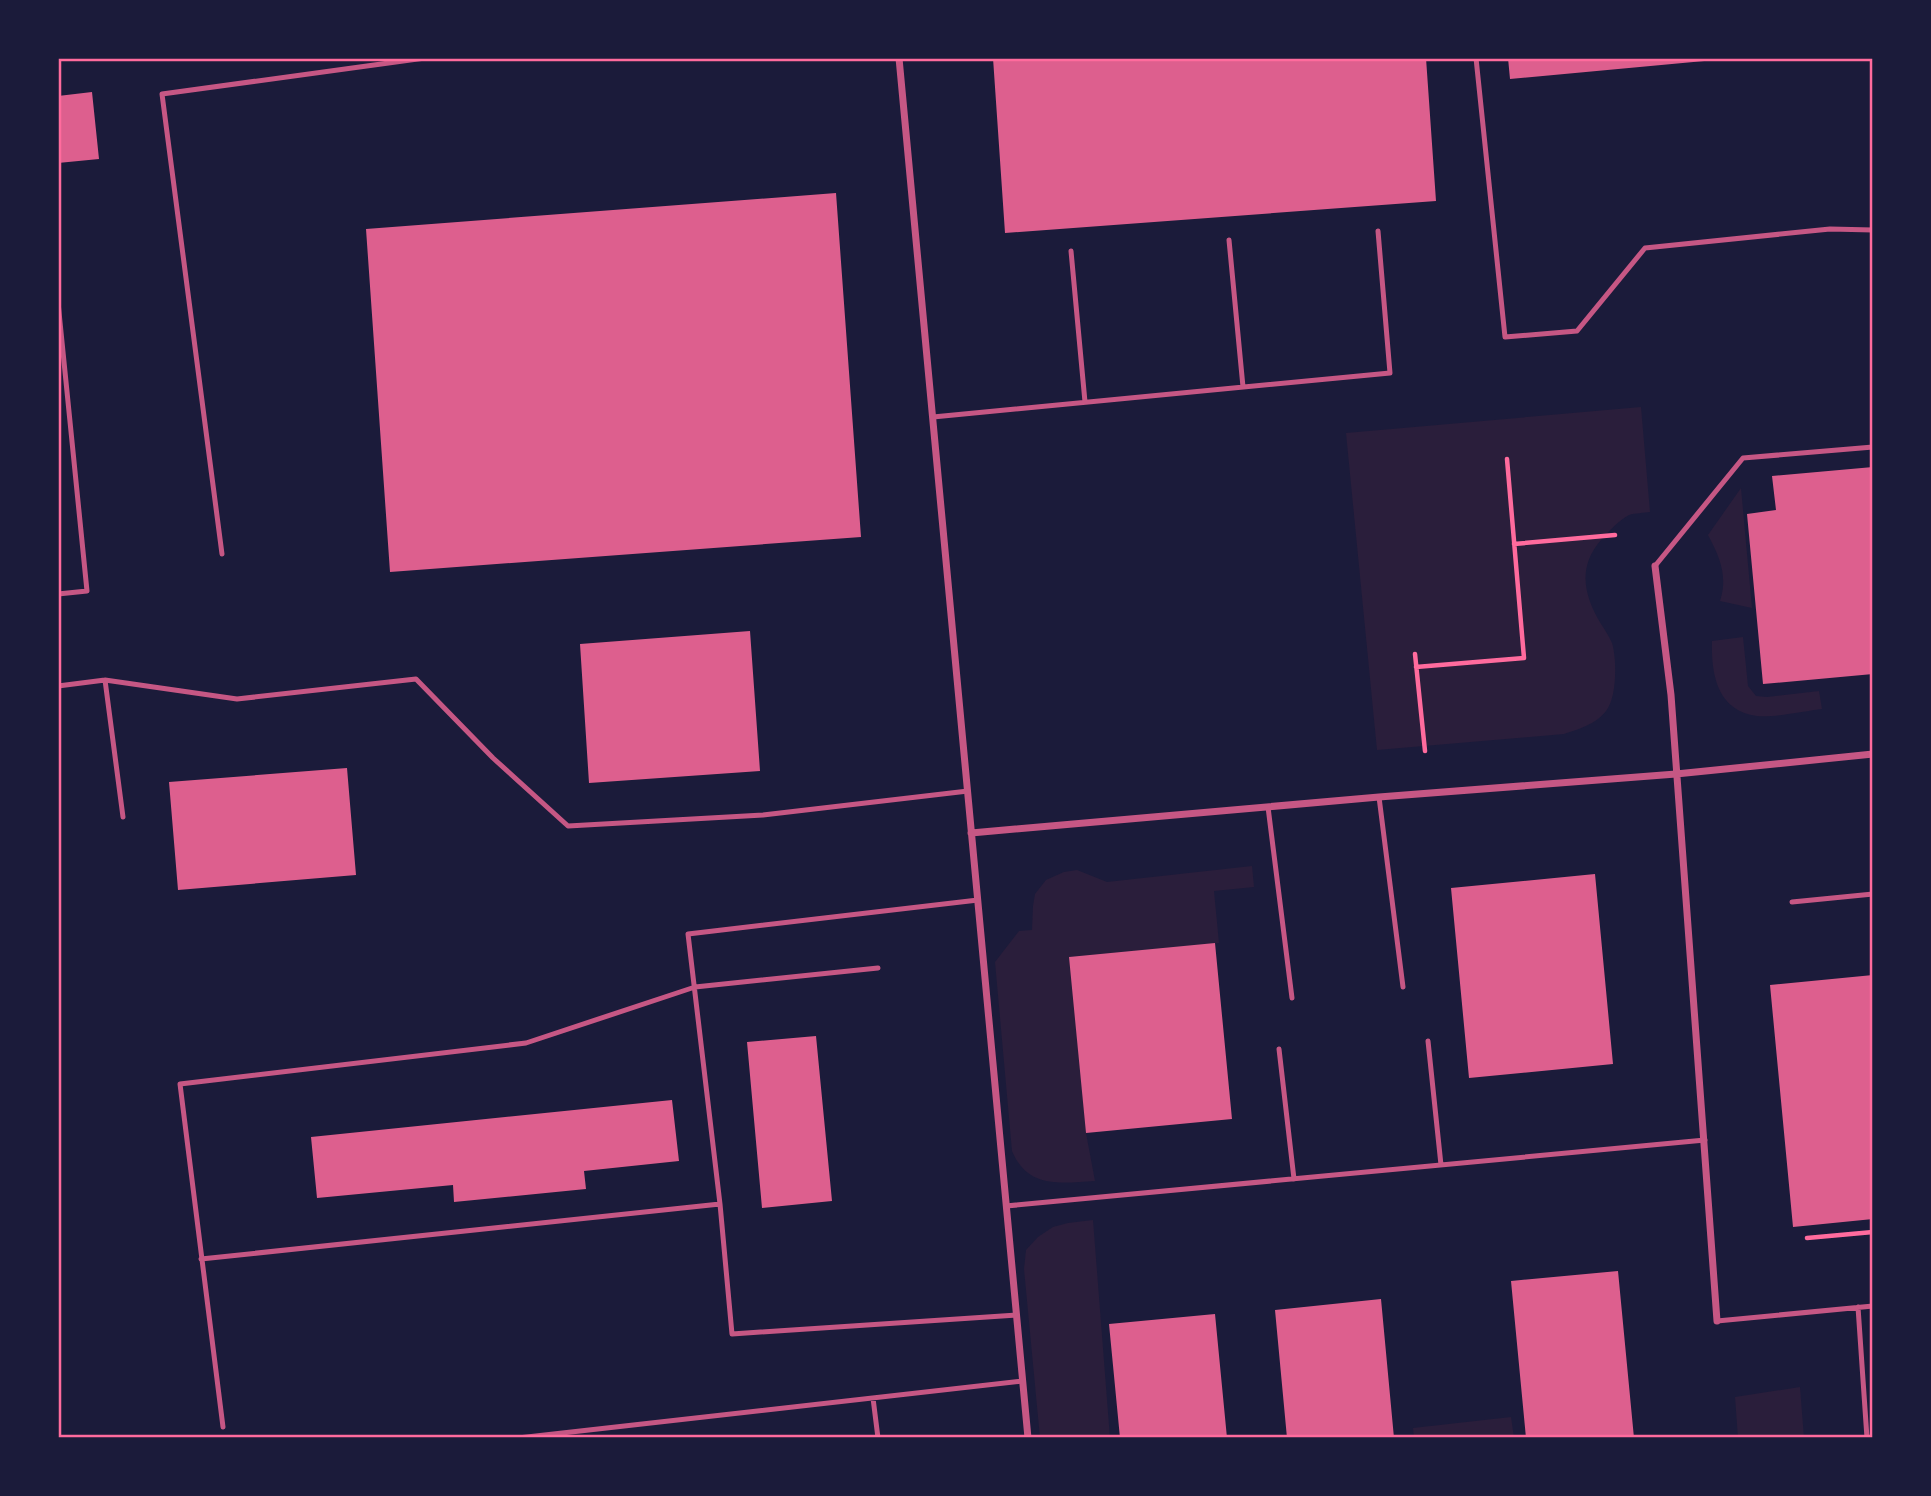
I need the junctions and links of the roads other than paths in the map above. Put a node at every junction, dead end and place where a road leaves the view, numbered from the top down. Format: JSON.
{"nodes":[{"id":1,"x":425,"y":58,"type":"edge"},
{"id":2,"x":899,"y":58,"type":"edge"},
{"id":3,"x":1476,"y":58,"type":"edge"},
{"id":4,"x":1873,"y":230,"type":"edge"},
{"id":5,"x":1378,"y":231,"type":"dead end"},
{"id":6,"x":1229,"y":240,"type":"dead end"},
{"id":7,"x":1070,"y":251,"type":"dead end"},
{"id":8,"x":58,"y":302,"type":"edge"},
{"id":9,"x":58,"y":308,"type":"edge"},
{"id":10,"x":1243,"y":387,"type":"junction"},
{"id":11,"x":1085,"y":402,"type":"junction"},
{"id":12,"x":933,"y":417,"type":"junction"},
{"id":13,"x":1873,"y":447,"type":"edge"},
{"id":14,"x":222,"y":554,"type":"dead end"},
{"id":15,"x":1655,"y":566,"type":"joint"},
{"id":16,"x":58,"y":594,"type":"edge"},
{"id":17,"x":105,"y":680,"type":"junction"},
{"id":18,"x":58,"y":686,"type":"edge"},
{"id":19,"x":1873,"y":754,"type":"edge"},
{"id":20,"x":1676,"y":774,"type":"junction"},
{"id":21,"x":968,"y":791,"type":"junction"},
{"id":22,"x":1379,"y":797,"type":"junction"},
{"id":23,"x":1268,"y":807,"type":"junction"},
{"id":24,"x":123,"y":817,"type":"dead end"},
{"id":25,"x":971,"y":833,"type":"junction"},
{"id":26,"x":1873,"y":894,"type":"edge"},
{"id":27,"x":978,"y":900,"type":"junction"},
{"id":28,"x":1792,"y":902,"type":"dead end"},
{"id":29,"x":878,"y":968,"type":"dead end"},
{"id":30,"x":695,"y":987,"type":"junction"},
{"id":31,"x":1403,"y":987,"type":"dead end"},
{"id":32,"x":1292,"y":998,"type":"dead end"},
{"id":33,"x":1428,"y":1041,"type":"dead end"},
{"id":34,"x":1279,"y":1049,"type":"dead end"},
{"id":35,"x":1705,"y":1140,"type":"junction"},
{"id":36,"x":1441,"y":1165,"type":"junction"},
{"id":37,"x":1294,"y":1179,"type":"junction"},
{"id":38,"x":720,"y":1204,"type":"junction"},
{"id":39,"x":1006,"y":1206,"type":"junction"},
{"id":40,"x":201,"y":1259,"type":"junction"},
{"id":41,"x":1873,"y":1306,"type":"edge"},
{"id":42,"x":1858,"y":1307,"type":"junction"},
{"id":43,"x":1017,"y":1315,"type":"junction"},
{"id":44,"x":1717,"y":1321,"type":"joint"},
{"id":45,"x":1023,"y":1381,"type":"junction"},
{"id":46,"x":873,"y":1398,"type":"junction"},
{"id":47,"x":223,"y":1427,"type":"dead end"},
{"id":48,"x":517,"y":1438,"type":"edge"},
{"id":49,"x":878,"y":1438,"type":"edge"},
{"id":50,"x":1028,"y":1438,"type":"edge"},
{"id":51,"x":1867,"y":1438,"type":"edge"}],
"edges":[{"from":1,"to":14,"type":"lane"},
{"from":2,"to":12,"type":"street"},
{"from":3,"to":4,"type":"lane"},
{"from":5,"to":10,"type":"lane"},
{"from":6,"to":10,"type":"lane"},
{"from":7,"to":11,"type":"lane"},
{"from":8,"to":9,"type":"lane"},
{"from":9,"to":16,"type":"lane"},
{"from":10,"to":11,"type":"lane"},
{"from":11,"to":12,"type":"lane"},
{"from":12,"to":21,"type":"street"},
{"from":13,"to":15,"type":"lane"},
{"from":15,"to":20,"type":"street"},
{"from":17,"to":18,"type":"lane"},
{"from":17,"to":21,"type":"lane"},
{"from":17,"to":24,"type":"lane"},
{"from":19,"to":20,"type":"street"},
{"from":20,"to":22,"type":"street"},
{"from":20,"to":35,"type":"street"},
{"from":21,"to":25,"type":"street"},
{"from":22,"to":23,"type":"street"},
{"from":22,"to":31,"type":"lane"},
{"from":23,"to":25,"type":"street"},
{"from":23,"to":32,"type":"lane"},
{"from":25,"to":27,"type":"street"},
{"from":26,"to":28,"type":"lane"},
{"from":27,"to":30,"type":"lane"},
{"from":27,"to":39,"type":"street"},
{"from":29,"to":30,"type":"lane"},
{"from":30,"to":38,"type":"lane"},
{"from":30,"to":40,"type":"lane"},
{"from":33,"to":36,"type":"lane"},
{"from":34,"to":37,"type":"lane"},
{"from":35,"to":36,"type":"lane"},
{"from":35,"to":44,"type":"street"},
{"from":36,"to":37,"type":"lane"},
{"from":37,"to":39,"type":"lane"},
{"from":38,"to":40,"type":"lane"},
{"from":38,"to":43,"type":"lane"},
{"from":39,"to":43,"type":"street"},
{"from":40,"to":47,"type":"lane"},
{"from":41,"to":42,"type":"lane"},
{"from":42,"to":44,"type":"lane"},
{"from":42,"to":51,"type":"lane"},
{"from":43,"to":45,"type":"street"},
{"from":45,"to":46,"type":"lane"},
{"from":45,"to":50,"type":"street"},
{"from":46,"to":48,"type":"lane"},
{"from":46,"to":49,"type":"lane"}]}
